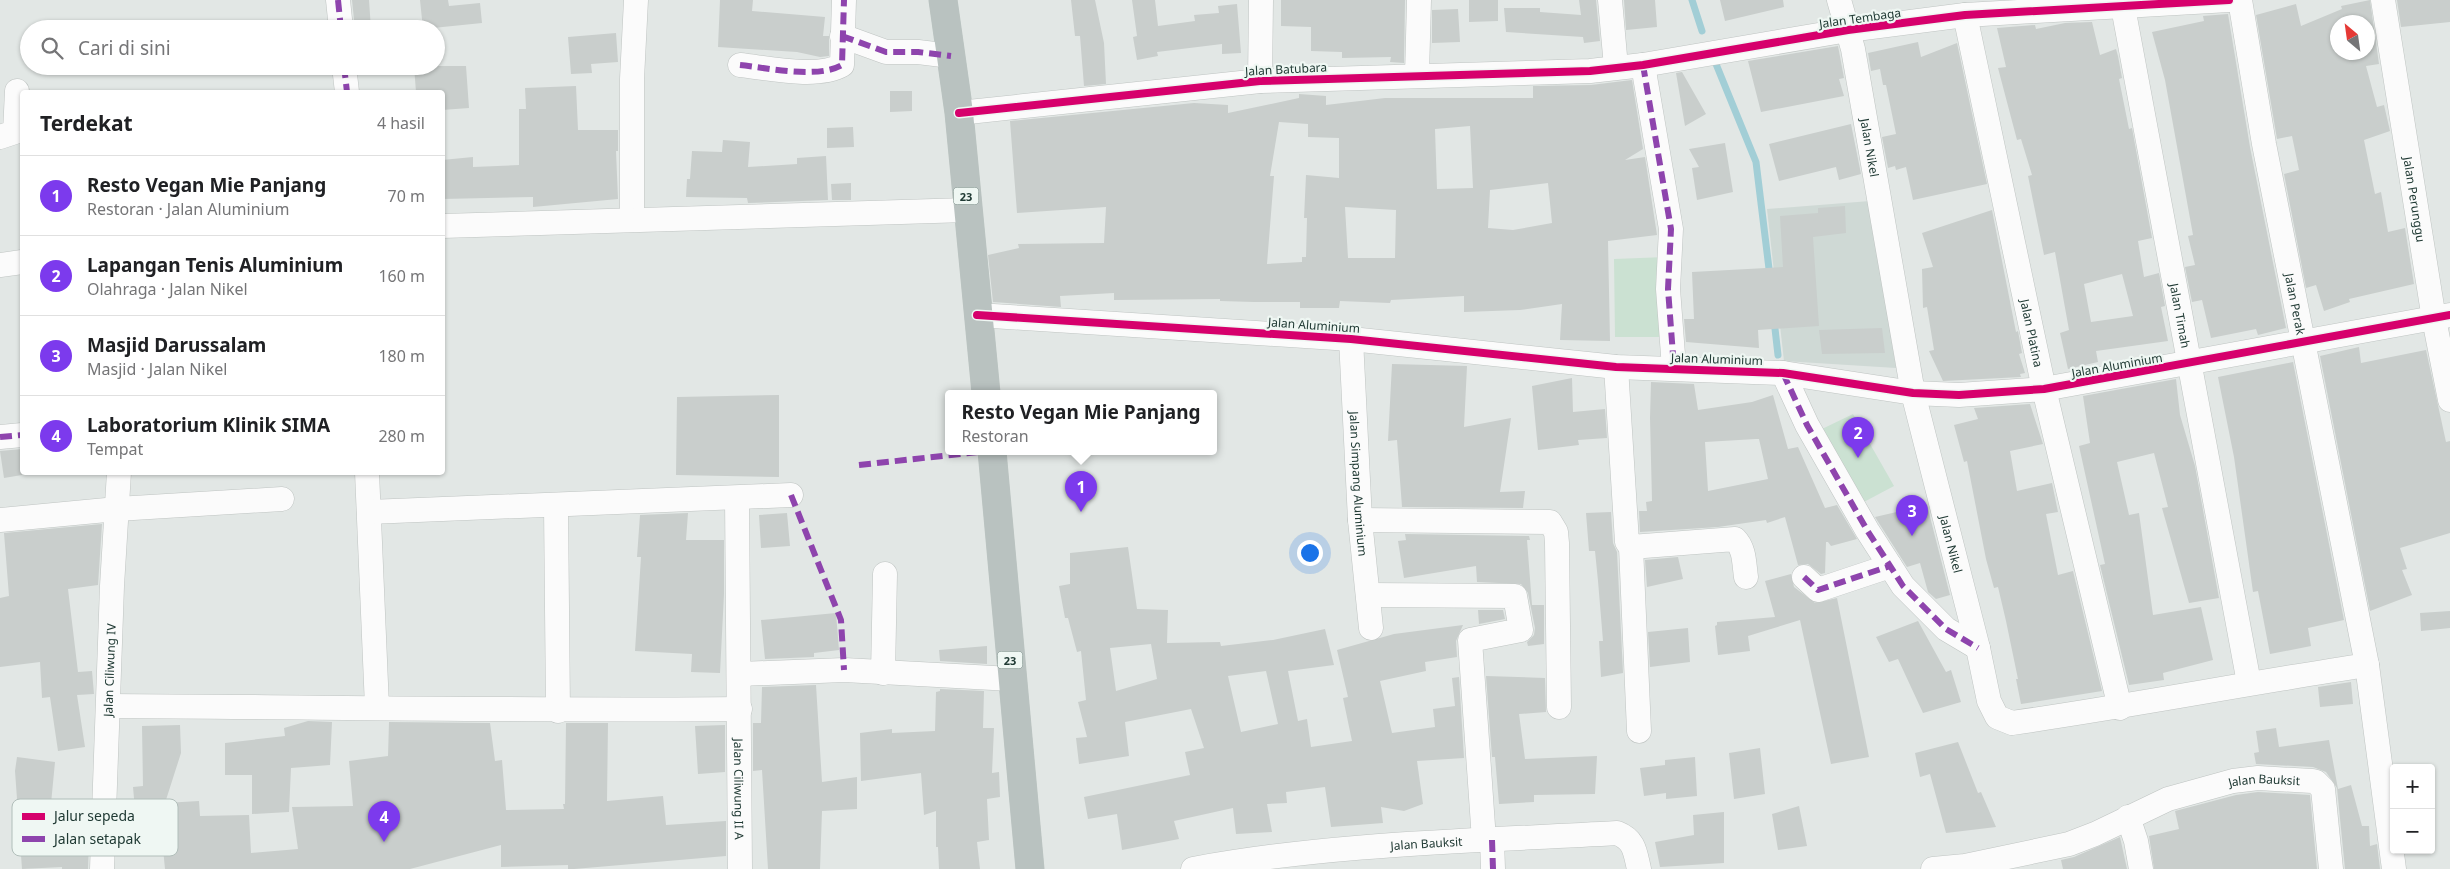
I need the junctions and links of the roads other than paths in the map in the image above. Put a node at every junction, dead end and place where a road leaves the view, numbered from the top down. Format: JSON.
{"nodes":[{"id":1,"x":338,"y":0,"type":"edge"},
{"id":2,"x":636,"y":0,"type":"edge"},
{"id":3,"x":844,"y":0,"type":"edge"},
{"id":4,"x":943,"y":0,"type":"edge"},
{"id":5,"x":1261,"y":0,"type":"edge"},
{"id":6,"x":1419,"y":0,"type":"edge"},
{"id":7,"x":1610,"y":0,"type":"edge"},
{"id":8,"x":1839,"y":0,"type":"edge"},
{"id":9,"x":2229,"y":0,"type":"edge"},
{"id":10,"x":2240,"y":0,"type":"edge"},
{"id":11,"x":2384,"y":0,"type":"edge"},
{"id":12,"x":2122,"y":7,"type":"junction"},
{"id":13,"x":1965,"y":15,"type":"junction"},
{"id":14,"x":340,"y":20,"type":"edge"},
{"id":15,"x":1848,"y":30,"type":"junction"},
{"id":16,"x":842,"y":36,"type":"junction"},
{"id":17,"x":951,"y":56,"type":"junction"},
{"id":18,"x":740,"y":65,"type":"dead end"},
{"id":19,"x":1643,"y":65,"type":"junction"},
{"id":20,"x":1616,"y":68,"type":"junction"},
{"id":21,"x":345,"y":75,"type":"edge"},
{"id":22,"x":1417,"y":75,"type":"junction"},
{"id":23,"x":1260,"y":81,"type":"junction"},
{"id":24,"x":347,"y":90,"type":"edge"},
{"id":25,"x":17,"y":91,"type":"dead end"},
{"id":26,"x":959,"y":113,"type":"junction"},
{"id":27,"x":0,"y":137,"type":"edge"},
{"id":28,"x":967,"y":210,"type":"junction"},
{"id":29,"x":632,"y":219,"type":"junction"},
{"id":30,"x":445,"y":226,"type":"edge"},
{"id":31,"x":20,"y":262,"type":"edge"},
{"id":32,"x":0,"y":265,"type":"edge"},
{"id":33,"x":977,"y":316,"type":"junction"},
{"id":34,"x":2442,"y":317,"type":"edge"},
{"id":35,"x":1351,"y":338,"type":"junction"},
{"id":36,"x":2304,"y":342,"type":"junction"},
{"id":37,"x":2189,"y":363,"type":"junction"},
{"id":38,"x":1616,"y":367,"type":"junction"},
{"id":39,"x":1674,"y":368,"type":"junction"},
{"id":40,"x":1783,"y":373,"type":"junction"},
{"id":41,"x":2044,"y":389,"type":"junction"},
{"id":42,"x":986,"y":390,"type":"edge"},
{"id":43,"x":1913,"y":393,"type":"junction"},
{"id":44,"x":2450,"y":400,"type":"edge"},
{"id":45,"x":20,"y":435,"type":"edge"},
{"id":46,"x":0,"y":437,"type":"edge"},
{"id":47,"x":992,"y":455,"type":"edge"},
{"id":48,"x":119,"y":475,"type":"edge"},
{"id":49,"x":366,"y":475,"type":"edge"},
{"id":50,"x":791,"y":495,"type":"dead end"},
{"id":51,"x":737,"y":498,"type":"junction"},
{"id":52,"x":282,"y":499,"type":"dead end"},
{"id":53,"x":556,"y":506,"type":"junction"},
{"id":54,"x":117,"y":509,"type":"junction"},
{"id":55,"x":369,"y":512,"type":"junction"},
{"id":56,"x":0,"y":520,"type":"edge"},
{"id":57,"x":1360,"y":520,"type":"junction"},
{"id":58,"x":1631,"y":547,"type":"junction"},
{"id":59,"x":1890,"y":566,"type":"junction"},
{"id":60,"x":885,"y":574,"type":"dead end"},
{"id":61,"x":1746,"y":577,"type":"dead end"},
{"id":62,"x":1804,"y":577,"type":"dead end"},
{"id":63,"x":1368,"y":594,"type":"junction"},
{"id":64,"x":1371,"y":628,"type":"dead end"},
{"id":65,"x":1978,"y":648,"type":"junction"},
{"id":66,"x":2367,"y":665,"type":"junction"},
{"id":67,"x":883,"y":673,"type":"junction"},
{"id":68,"x":740,"y":674,"type":"junction"},
{"id":69,"x":1012,"y":679,"type":"junction"},
{"id":70,"x":2249,"y":683,"type":"junction"},
{"id":71,"x":109,"y":706,"type":"junction"},
{"id":72,"x":377,"y":707,"type":"junction"},
{"id":73,"x":1559,"y":708,"type":"dead end"},
{"id":74,"x":2120,"y":708,"type":"junction"},
{"id":75,"x":740,"y":709,"type":"junction"},
{"id":76,"x":558,"y":711,"type":"junction"},
{"id":77,"x":1639,"y":731,"type":"dead end"},
{"id":78,"x":105,"y":799,"type":"edge"},
{"id":79,"x":2128,"y":817,"type":"junction"},
{"id":80,"x":1488,"y":840,"type":"junction"},
{"id":81,"x":103,"y":856,"type":"edge"},
{"id":82,"x":1970,"y":867,"type":"edge"},
{"id":83,"x":102,"y":869,"type":"edge"},
{"id":84,"x":740,"y":869,"type":"edge"},
{"id":85,"x":1030,"y":869,"type":"edge"},
{"id":86,"x":1193,"y":869,"type":"edge"},
{"id":87,"x":1493,"y":869,"type":"edge"},
{"id":88,"x":1639,"y":869,"type":"edge"},
{"id":89,"x":1933,"y":869,"type":"edge"},
{"id":90,"x":2141,"y":869,"type":"edge"},
{"id":91,"x":2331,"y":869,"type":"edge"},
{"id":92,"x":2394,"y":869,"type":"edge"}],
"edges":[{"from":1,"to":14,"type":"street"},
{"from":2,"to":29,"type":"street"},
{"from":3,"to":16,"type":"street"},
{"from":4,"to":17,"type":"highway","number":"23"},
{"from":5,"to":23,"type":"street"},
{"from":6,"to":22,"type":"street"},
{"from":7,"to":20,"type":"street"},
{"from":8,"to":15,"type":"street","name":"Jalan Nikel"},
{"from":9,"to":12,"type":"street","name":"Jalan Tembaga"},
{"from":10,"to":36,"type":"street","name":"Jalan Perak"},
{"from":11,"to":34,"type":"street","name":"Jalan Perunggu"},
{"from":12,"to":13,"type":"street","name":"Jalan Tembaga"},
{"from":12,"to":37,"type":"street","name":"Jalan Timah"},
{"from":13,"to":15,"type":"street","name":"Jalan Tembaga"},
{"from":13,"to":41,"type":"street","name":"Jalan Platina"},
{"from":15,"to":19,"type":"street","name":"Jalan Tembaga"},
{"from":15,"to":43,"type":"street","name":"Jalan Nikel"},
{"from":16,"to":17,"type":"street"},
{"from":16,"to":18,"type":"street"},
{"from":17,"to":26,"type":"highway","number":"23"},
{"from":19,"to":20,"type":"street","name":"Jalan Tembaga"},
{"from":19,"to":39,"type":"street"},
{"from":20,"to":22,"type":"street","name":"Jalan Batubara"},
{"from":21,"to":24,"type":"street"},
{"from":22,"to":23,"type":"street","name":"Jalan Batubara"},
{"from":23,"to":26,"type":"street","name":"Jalan Batubara"},
{"from":25,"to":27,"type":"street"},
{"from":26,"to":28,"type":"highway","number":"23"},
{"from":28,"to":29,"type":"street"},
{"from":28,"to":33,"type":"highway","number":"23"},
{"from":29,"to":30,"type":"street"},
{"from":31,"to":32,"type":"street"},
{"from":33,"to":35,"type":"street","name":"Jalan Aluminium"},
{"from":33,"to":42,"type":"highway","number":"23"},
{"from":34,"to":36,"type":"street","name":"Jalan Aluminium"},
{"from":34,"to":44,"type":"street","name":"Jalan Perunggu"},
{"from":35,"to":38,"type":"street","name":"Jalan Aluminium"},
{"from":35,"to":57,"type":"street","name":"Jalan Simpang Aluminium"},
{"from":36,"to":37,"type":"street","name":"Jalan Aluminium"},
{"from":36,"to":66,"type":"street","name":"Jalan Perak"},
{"from":37,"to":41,"type":"street","name":"Jalan Aluminium"},
{"from":37,"to":70,"type":"street","name":"Jalan Timah"},
{"from":38,"to":39,"type":"street","name":"Jalan Aluminium"},
{"from":38,"to":58,"type":"street"},
{"from":39,"to":40,"type":"street","name":"Jalan Aluminium"},
{"from":40,"to":43,"type":"street","name":"Jalan Aluminium"},
{"from":40,"to":59,"type":"street"},
{"from":41,"to":43,"type":"street","name":"Jalan Aluminium"},
{"from":41,"to":74,"type":"street","name":"Jalan Platina"},
{"from":43,"to":65,"type":"street","name":"Jalan Nikel"},
{"from":45,"to":46,"type":"street"},
{"from":47,"to":69,"type":"highway","number":"23"},
{"from":48,"to":54,"type":"street","name":"Jalan Ciliwung IV"},
{"from":49,"to":55,"type":"street"},
{"from":50,"to":51,"type":"street"},
{"from":51,"to":53,"type":"street"},
{"from":51,"to":68,"type":"street","name":"Jalan Ciliwung II A"},
{"from":52,"to":54,"type":"street"},
{"from":53,"to":55,"type":"street"},
{"from":53,"to":76,"type":"street"},
{"from":54,"to":56,"type":"street"},
{"from":54,"to":71,"type":"street","name":"Jalan Ciliwung IV"},
{"from":55,"to":72,"type":"street"},
{"from":57,"to":63,"type":"street","name":"Jalan Simpang Aluminium"},
{"from":57,"to":73,"type":"street"},
{"from":58,"to":61,"type":"street"},
{"from":58,"to":77,"type":"street"},
{"from":59,"to":62,"type":"street"},
{"from":59,"to":65,"type":"street"},
{"from":60,"to":67,"type":"street"},
{"from":63,"to":64,"type":"street","name":"Jalan Simpang Aluminium"},
{"from":63,"to":80,"type":"street"},
{"from":65,"to":74,"type":"street","name":"Jalan Nikel"},
{"from":66,"to":70,"type":"street","name":"Jalan Nikel"},
{"from":66,"to":92,"type":"street","name":"Jalan Perak"},
{"from":67,"to":68,"type":"street"},
{"from":67,"to":69,"type":"street"},
{"from":68,"to":75,"type":"street","name":"Jalan Ciliwung II A"},
{"from":69,"to":85,"type":"highway","number":"23"},
{"from":70,"to":74,"type":"street","name":"Jalan Nikel"},
{"from":71,"to":72,"type":"street"},
{"from":71,"to":78,"type":"street","name":"Jalan Ciliwung IV"},
{"from":72,"to":76,"type":"street"},
{"from":75,"to":76,"type":"street"},
{"from":75,"to":84,"type":"street","name":"Jalan Ciliwung II A"},
{"from":79,"to":82,"type":"street","name":"Jalan Bauksit"},
{"from":79,"to":90,"type":"street"},
{"from":79,"to":91,"type":"street","name":"Jalan Bauksit"},
{"from":80,"to":86,"type":"street","name":"Jalan Bauksit"},
{"from":80,"to":87,"type":"street"},
{"from":80,"to":88,"type":"street","name":"Jalan Bauksit"},
{"from":81,"to":83,"type":"street","name":"Jalan Ciliwung IV"},
{"from":82,"to":89,"type":"street","name":"Jalan Bauksit"}]}
